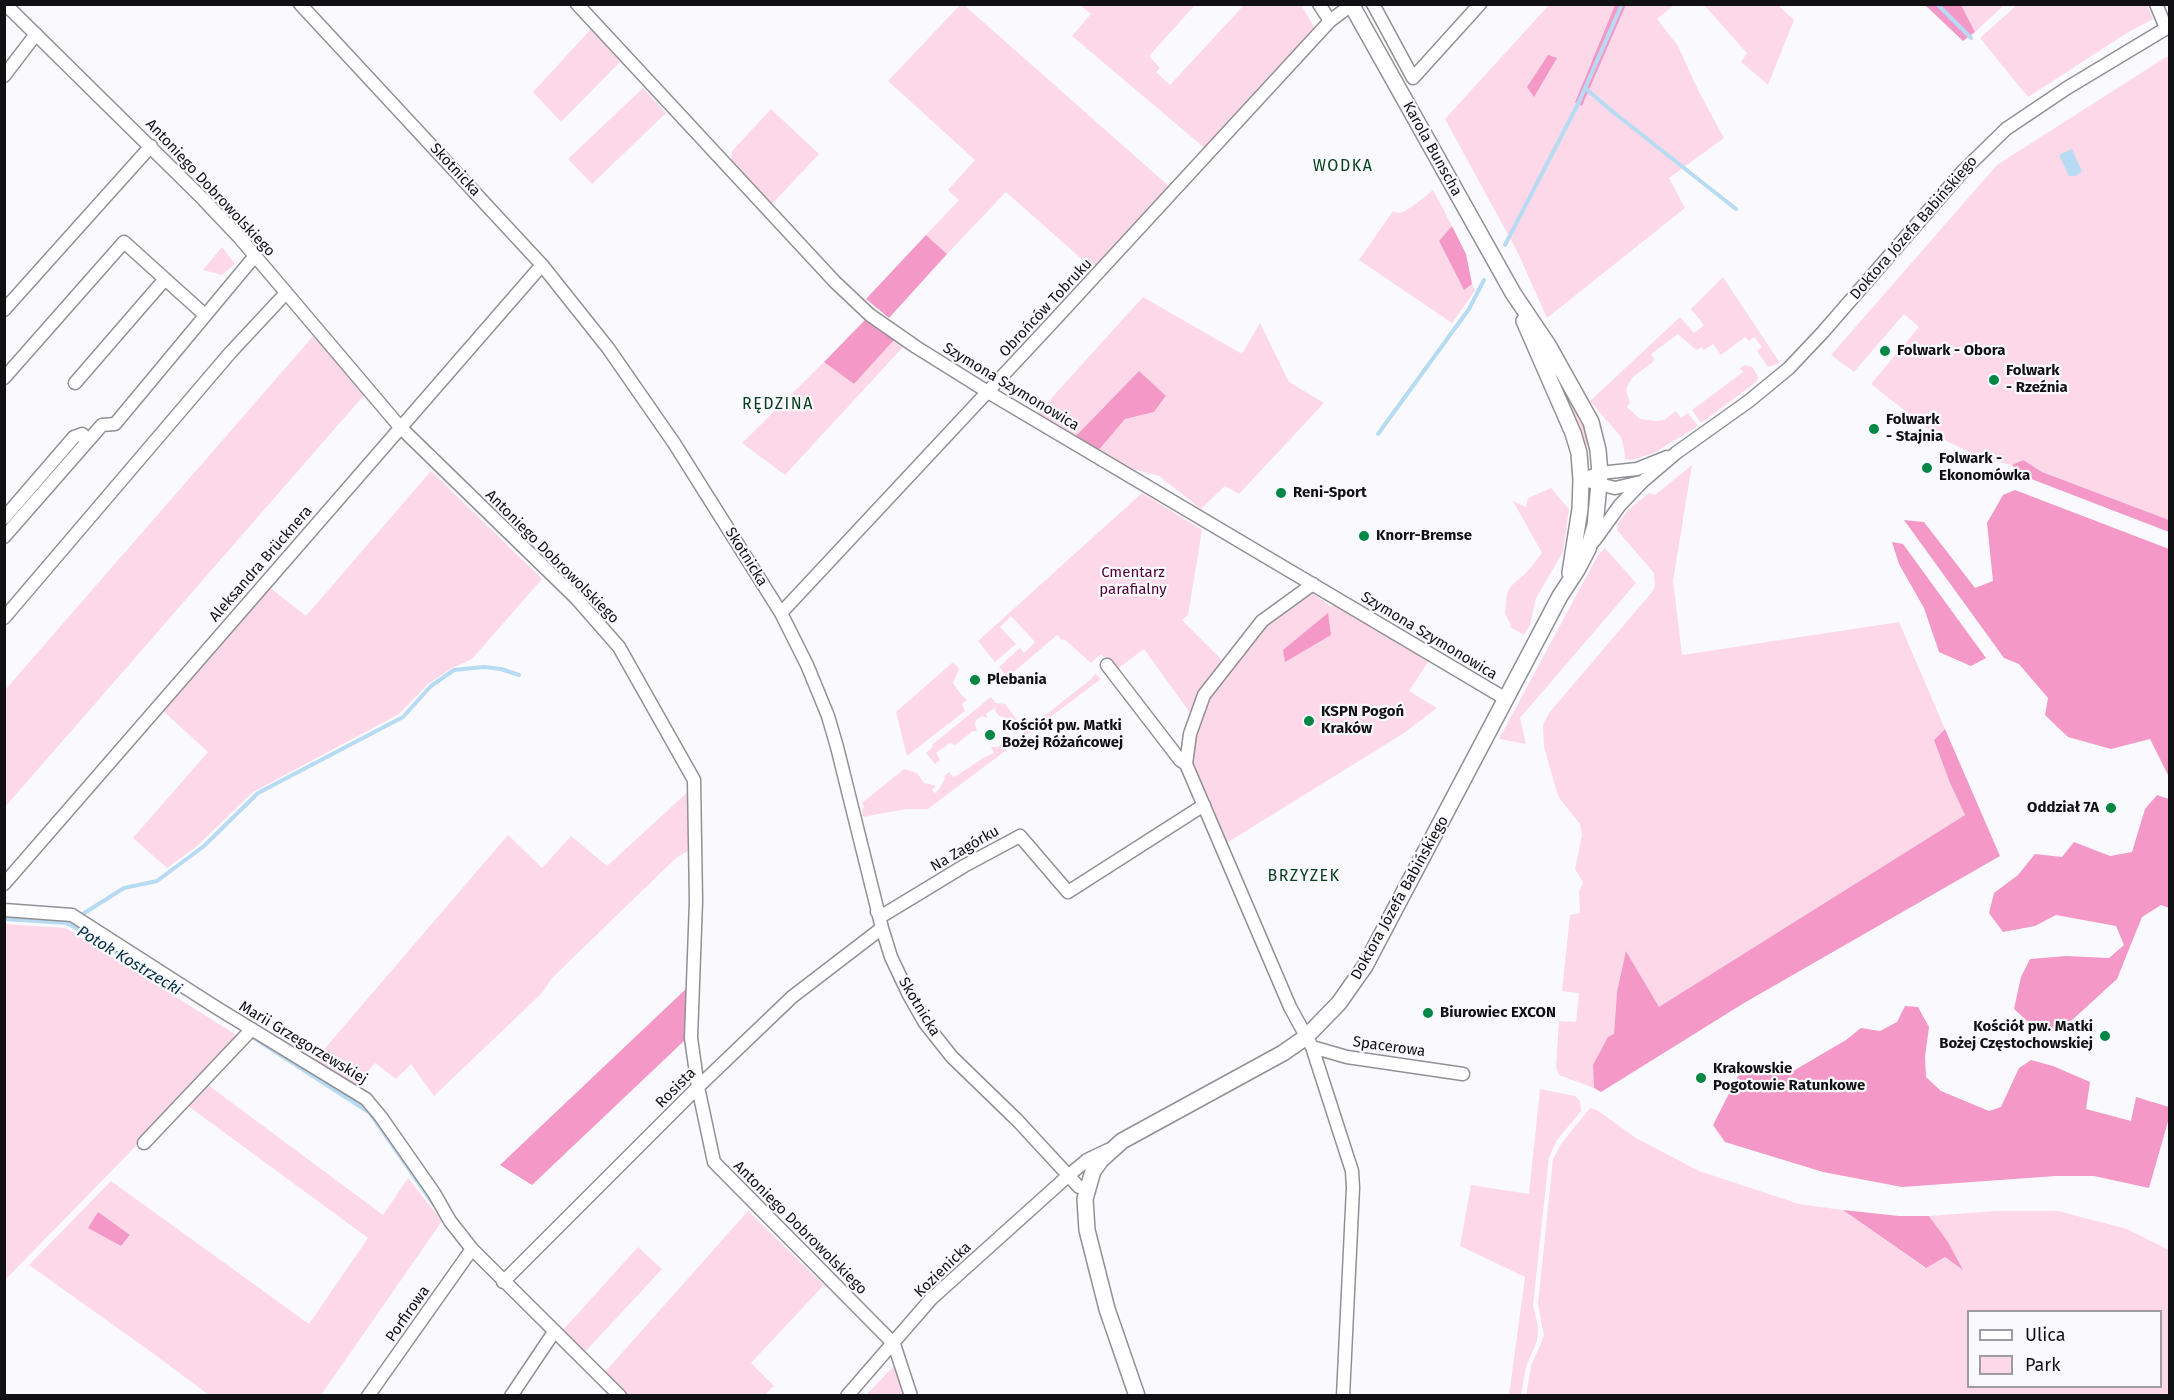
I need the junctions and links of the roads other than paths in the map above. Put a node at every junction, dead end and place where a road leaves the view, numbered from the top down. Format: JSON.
{"nodes":[{"id":1,"x":5,"y":4,"type":"edge"},
{"id":2,"x":300,"y":4,"type":"edge"},
{"id":3,"x":577,"y":4,"type":"edge"},
{"id":4,"x":1319,"y":4,"type":"edge"},
{"id":5,"x":1373,"y":4,"type":"edge"},
{"id":6,"x":1480,"y":4,"type":"edge"},
{"id":7,"x":2156,"y":4,"type":"edge"},
{"id":8,"x":1351,"y":5,"type":"edge"},
{"id":9,"x":1330,"y":21,"type":"junction"},
{"id":10,"x":2168,"y":27,"type":"edge"},
{"id":11,"x":36,"y":34,"type":"junction"},
{"id":12,"x":4,"y":76,"type":"edge"},
{"id":13,"x":151,"y":146,"type":"junction"},
{"id":14,"x":254,"y":257,"type":"junction"},
{"id":15,"x":542,"y":264,"type":"junction"},
{"id":16,"x":165,"y":279,"type":"junction"},
{"id":17,"x":286,"y":293,"type":"junction"},
{"id":18,"x":1513,"y":293,"type":"junction"},
{"id":19,"x":4,"y":310,"type":"edge"},
{"id":20,"x":205,"y":315,"type":"junction"},
{"id":21,"x":4,"y":378,"type":"edge"},
{"id":22,"x":75,"y":383,"type":"dead end"},
{"id":23,"x":988,"y":392,"type":"junction"},
{"id":24,"x":400,"y":427,"type":"junction"},
{"id":25,"x":89,"y":440,"type":"junction"},
{"id":26,"x":1676,"y":453,"type":"junction"},
{"id":27,"x":1600,"y":478,"type":"junction"},
{"id":28,"x":1581,"y":480,"type":"junction"},
{"id":29,"x":1642,"y":482,"type":"junction"},
{"id":30,"x":4,"y":518,"type":"edge"},
{"id":31,"x":4,"y":537,"type":"edge"},
{"id":32,"x":1588,"y":549,"type":"junction"},
{"id":33,"x":1568,"y":582,"type":"junction"},
{"id":34,"x":1313,"y":584,"type":"junction"},
{"id":35,"x":781,"y":613,"type":"junction"},
{"id":36,"x":4,"y":618,"type":"edge"},
{"id":37,"x":1107,"y":665,"type":"dead end"},
{"id":38,"x":1506,"y":699,"type":"junction"},
{"id":39,"x":1186,"y":764,"type":"junction"},
{"id":40,"x":1204,"y":805,"type":"junction"},
{"id":41,"x":4,"y":884,"type":"edge"},
{"id":42,"x":4,"y":910,"type":"edge"},
{"id":43,"x":877,"y":912,"type":"junction"},
{"id":44,"x":882,"y":928,"type":"junction"},
{"id":45,"x":252,"y":1029,"type":"junction"},
{"id":46,"x":1309,"y":1042,"type":"junction"},
{"id":47,"x":1463,"y":1074,"type":"dead end"},
{"id":48,"x":698,"y":1087,"type":"junction"},
{"id":49,"x":144,"y":1143,"type":"dead end"},
{"id":50,"x":1112,"y":1149,"type":"junction"},
{"id":51,"x":1071,"y":1173,"type":"junction"},
{"id":52,"x":1088,"y":1185,"type":"junction"},
{"id":53,"x":472,"y":1249,"type":"junction"},
{"id":54,"x":503,"y":1282,"type":"junction"},
{"id":55,"x":554,"y":1332,"type":"junction"},
{"id":56,"x":894,"y":1344,"type":"junction"},
{"id":57,"x":368,"y":1395,"type":"edge"},
{"id":58,"x":511,"y":1395,"type":"edge"},
{"id":59,"x":620,"y":1395,"type":"edge"},
{"id":60,"x":847,"y":1395,"type":"edge"},
{"id":61,"x":911,"y":1395,"type":"edge"},
{"id":62,"x":1137,"y":1395,"type":"edge"},
{"id":63,"x":1343,"y":1395,"type":"edge"}],
"edges":[{"from":1,"to":11,"type":"street","name":"Antoniego Dobrowolskiego"},
{"from":2,"to":15,"type":"street","name":"Skotnicka"},
{"from":3,"to":23,"type":"street","name":"Szymona Szymonowica"},
{"from":4,"to":9,"type":"street"},
{"from":5,"to":6,"type":"street"},
{"from":7,"to":10,"type":"street"},
{"from":8,"to":9,"type":"street","name":"Obrońców Tobruku"},
{"from":8,"to":18,"type":"main road","name":"Karola Bunscha"},
{"from":9,"to":23,"type":"street","name":"Obrońców Tobruku"},
{"from":10,"to":26,"type":"street","name":"Doktora Józefa Babińskiego"},
{"from":11,"to":12,"type":"street"},
{"from":11,"to":13,"type":"street","name":"Antoniego Dobrowolskiego"},
{"from":13,"to":14,"type":"street","name":"Antoniego Dobrowolskiego"},
{"from":13,"to":19,"type":"street"},
{"from":14,"to":17,"type":"street","name":"Antoniego Dobrowolskiego"},
{"from":14,"to":20,"type":"street"},
{"from":15,"to":24,"type":"street","name":"Aleksandra Brücknera"},
{"from":15,"to":35,"type":"street","name":"Skotnicka"},
{"from":16,"to":20,"type":"street"},
{"from":16,"to":21,"type":"street"},
{"from":16,"to":22,"type":"street"},
{"from":17,"to":24,"type":"street","name":"Antoniego Dobrowolskiego"},
{"from":17,"to":36,"type":"street"},
{"from":18,"to":27,"type":"main road","name":"Karola Bunscha"},
{"from":18,"to":28,"type":"main road","name":"Karola Bunscha"},
{"from":20,"to":25,"type":"street"},
{"from":23,"to":34,"type":"street","name":"Szymona Szymonowica"},
{"from":23,"to":35,"type":"street","name":"Obrońców Tobruku"},
{"from":24,"to":41,"type":"street","name":"Aleksandra Brücknera"},
{"from":24,"to":48,"type":"street","name":"Antoniego Dobrowolskiego"},
{"from":25,"to":30,"type":"street"},
{"from":25,"to":31,"type":"street"},
{"from":26,"to":27,"type":"street","name":"Doktora Józefa Babińskiego"},
{"from":26,"to":29,"type":"street","name":"Doktora Józefa Babińskiego"},
{"from":27,"to":28,"type":"street","name":"Doktora Józefa Babińskiego"},
{"from":27,"to":29,"type":"street","name":"Doktora Józefa Babińskiego"},
{"from":27,"to":32,"type":"main road","name":"Karola Bunscha"},
{"from":28,"to":33,"type":"main road","name":"Doktora Józefa Babińskiego"},
{"from":29,"to":32,"type":"street","name":"Doktora Józefa Babińskiego"},
{"from":32,"to":33,"type":"main road","name":"Doktora Józefa Babińskiego"},
{"from":33,"to":38,"type":"main road","name":"Doktora Józefa Babińskiego"},
{"from":34,"to":38,"type":"street","name":"Szymona Szymonowica"},
{"from":34,"to":39,"type":"street"},
{"from":35,"to":43,"type":"street","name":"Skotnicka"},
{"from":37,"to":39,"type":"street"},
{"from":38,"to":46,"type":"main road","name":"Doktora Józefa Babińskiego"},
{"from":39,"to":40,"type":"street"},
{"from":40,"to":43,"type":"street","name":"Na Zagórku"},
{"from":40,"to":46,"type":"street"},
{"from":42,"to":45,"type":"street","name":"Marii Grzegorzewskiej"},
{"from":43,"to":44,"type":"street","name":"Skotnicka"},
{"from":44,"to":48,"type":"street","name":"Rosista"},
{"from":44,"to":51,"type":"street","name":"Skotnicka"},
{"from":45,"to":49,"type":"street"},
{"from":45,"to":53,"type":"street","name":"Marii Grzegorzewskiej"},
{"from":46,"to":47,"type":"street","name":"Spacerowa"},
{"from":46,"to":50,"type":"main road","name":"Doktora Józefa Babińskiego"},
{"from":46,"to":63,"type":"street"},
{"from":48,"to":54,"type":"street","name":"Rosista"},
{"from":48,"to":56,"type":"street","name":"Antoniego Dobrowolskiego"},
{"from":50,"to":51,"type":"street"},
{"from":50,"to":52,"type":"main road"},
{"from":51,"to":52,"type":"street","name":"Skotnicka"},
{"from":51,"to":56,"type":"street","name":"Kozienicka"},
{"from":52,"to":62,"type":"main road"},
{"from":53,"to":54,"type":"street","name":"Marii Grzegorzewskiej"},
{"from":53,"to":57,"type":"street","name":"Porfirowa"},
{"from":54,"to":55,"type":"street","name":"Marii Grzegorzewskiej"},
{"from":55,"to":58,"type":"street"},
{"from":55,"to":59,"type":"street","name":"Marii Grzegorzewskiej"},
{"from":56,"to":60,"type":"street","name":"Kozienicka"},
{"from":56,"to":61,"type":"street","name":"Antoniego Dobrowolskiego"}]}
